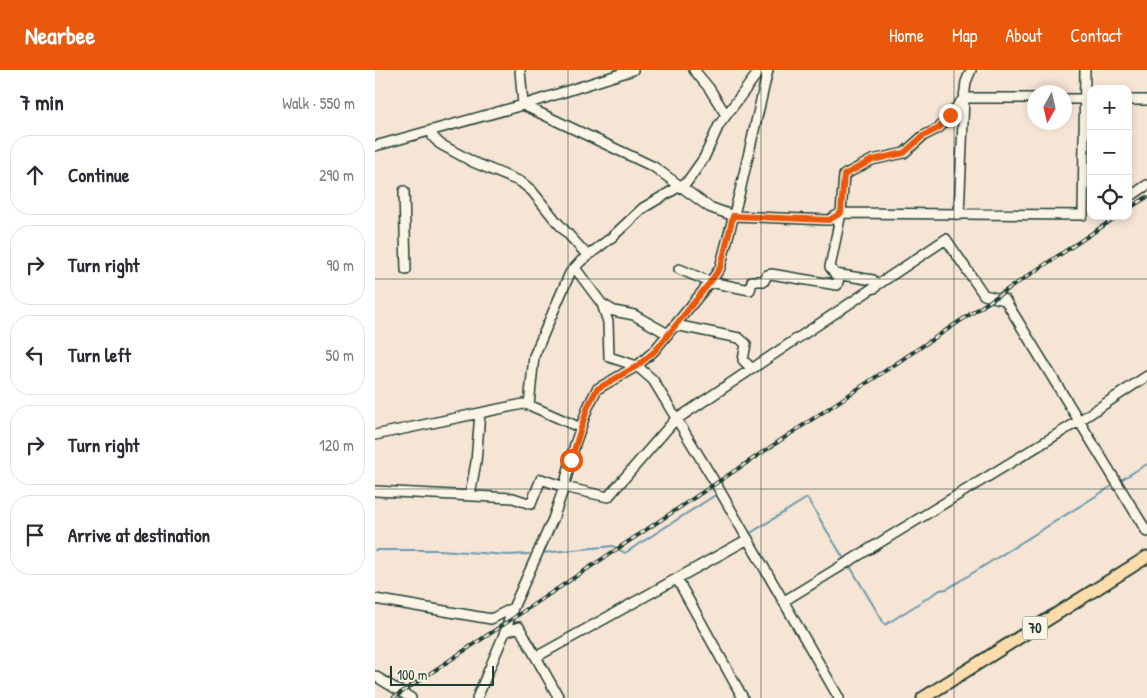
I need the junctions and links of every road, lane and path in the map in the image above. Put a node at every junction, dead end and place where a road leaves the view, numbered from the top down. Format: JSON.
{"nodes":[{"id":1,"x":520,"y":70,"type":"edge"},
{"id":2,"x":633,"y":70,"type":"edge"},
{"id":3,"x":694,"y":70,"type":"edge"},
{"id":4,"x":760,"y":70,"type":"edge"},
{"id":5,"x":768,"y":70,"type":"edge"},
{"id":6,"x":971,"y":70,"type":"edge"},
{"id":7,"x":1085,"y":70,"type":"edge"},
{"id":8,"x":1087,"y":89,"type":"edge"},
{"id":9,"x":963,"y":98,"type":"junction"},
{"id":10,"x":1027,"y":98,"type":"edge"},
{"id":11,"x":1072,"y":99,"type":"edge"},
{"id":12,"x":1087,"y":99,"type":"edge"},
{"id":13,"x":1132,"y":100,"type":"edge"},
{"id":14,"x":1147,"y":100,"type":"edge"},
{"id":15,"x":523,"y":105,"type":"junction"},
{"id":16,"x":726,"y":115,"type":"junction"},
{"id":17,"x":432,"y":130,"type":"junction"},
{"id":18,"x":1088,"y":130,"type":"edge"},
{"id":19,"x":375,"y":142,"type":"edge"},
{"id":20,"x":375,"y":146,"type":"edge"},
{"id":21,"x":1087,"y":175,"type":"edge"},
{"id":22,"x":1147,"y":185,"type":"edge"},
{"id":23,"x":678,"y":186,"type":"junction"},
{"id":24,"x":404,"y":191,"type":"dead end"},
{"id":25,"x":1132,"y":195,"type":"edge"},
{"id":26,"x":841,"y":213,"type":"junction"},
{"id":27,"x":959,"y":215,"type":"junction"},
{"id":28,"x":733,"y":216,"type":"junction"},
{"id":29,"x":1087,"y":216,"type":"edge"},
{"id":30,"x":588,"y":256,"type":"junction"},
{"id":31,"x":575,"y":268,"type":"junction"},
{"id":32,"x":679,"y":269,"type":"dead end"},
{"id":33,"x":406,"y":270,"type":"dead end"},
{"id":34,"x":840,"y":275,"type":"junction"},
{"id":35,"x":710,"y":282,"type":"junction"},
{"id":36,"x":875,"y":288,"type":"junction"},
{"id":37,"x":602,"y":304,"type":"junction"},
{"id":38,"x":675,"y":325,"type":"junction"},
{"id":39,"x":668,"y":334,"type":"junction"},
{"id":40,"x":637,"y":366,"type":"junction"},
{"id":41,"x":752,"y":369,"type":"junction"},
{"id":42,"x":1147,"y":376,"type":"edge"},
{"id":43,"x":529,"y":405,"type":"junction"},
{"id":44,"x":480,"y":413,"type":"junction"},
{"id":45,"x":677,"y":418,"type":"junction"},
{"id":46,"x":1079,"y":420,"type":"junction"},
{"id":47,"x":581,"y":428,"type":"junction"},
{"id":48,"x":375,"y":435,"type":"edge"},
{"id":49,"x":564,"y":487,"type":"junction"},
{"id":50,"x":375,"y":491,"type":"edge"},
{"id":51,"x":470,"y":496,"type":"junction"},
{"id":52,"x":1147,"y":532,"type":"edge"},
{"id":53,"x":748,"y":539,"type":"junction"},
{"id":54,"x":1146,"y":559,"type":"edge"},
{"id":55,"x":677,"y":579,"type":"junction"},
{"id":56,"x":375,"y":599,"type":"edge"},
{"id":57,"x":784,"y":601,"type":"junction"},
{"id":58,"x":513,"y":608,"type":"junction"},
{"id":59,"x":505,"y":632,"type":"junction"},
{"id":60,"x":537,"y":657,"type":"junction"},
{"id":61,"x":375,"y":676,"type":"edge"},
{"id":62,"x":411,"y":698,"type":"edge"},
{"id":63,"x":477,"y":698,"type":"edge"},
{"id":64,"x":559,"y":698,"type":"edge"},
{"id":65,"x":743,"y":698,"type":"edge"},
{"id":66,"x":839,"y":698,"type":"edge"},
{"id":67,"x":923,"y":698,"type":"edge"}],
"edges":[{"from":1,"to":15,"type":"street"},
{"from":2,"to":15,"type":"street"},
{"from":3,"to":16,"type":"street"},
{"from":4,"to":16,"type":"street"},
{"from":5,"to":28,"type":"street"},
{"from":6,"to":9,"type":"street"},
{"from":7,"to":8,"type":"street"},
{"from":9,"to":10,"type":"street"},
{"from":9,"to":26,"type":"street"},
{"from":9,"to":27,"type":"street"},
{"from":11,"to":12,"type":"street"},
{"from":13,"to":14,"type":"street"},
{"from":15,"to":17,"type":"street"},
{"from":15,"to":23,"type":"street"},
{"from":16,"to":23,"type":"street"},
{"from":17,"to":20,"type":"street"},
{"from":17,"to":30,"type":"street"},
{"from":18,"to":21,"type":"street"},
{"from":19,"to":20,"type":"street"},
{"from":22,"to":25,"type":"street"},
{"from":23,"to":28,"type":"street"},
{"from":23,"to":30,"type":"street"},
{"from":24,"to":33,"type":"street"},
{"from":26,"to":27,"type":"street"},
{"from":26,"to":28,"type":"street"},
{"from":26,"to":34,"type":"street"},
{"from":27,"to":29,"type":"street"},
{"from":28,"to":35,"type":"street"},
{"from":30,"to":31,"type":"street"},
{"from":31,"to":37,"type":"street"},
{"from":31,"to":43,"type":"street"},
{"from":32,"to":35,"type":"street"},
{"from":34,"to":35,"type":"street"},
{"from":34,"to":36,"type":"street"},
{"from":35,"to":38,"type":"street"},
{"from":36,"to":41,"type":"street"},
{"from":36,"to":46,"type":"street"},
{"from":37,"to":39,"type":"street"},
{"from":37,"to":40,"type":"street"},
{"from":38,"to":39,"type":"street"},
{"from":38,"to":41,"type":"street"},
{"from":39,"to":40,"type":"street"},
{"from":40,"to":45,"type":"street"},
{"from":40,"to":47,"type":"street"},
{"from":41,"to":45,"type":"street"},
{"from":42,"to":46,"type":"street"},
{"from":43,"to":44,"type":"street"},
{"from":43,"to":47,"type":"street"},
{"from":44,"to":48,"type":"street"},
{"from":44,"to":51,"type":"street"},
{"from":45,"to":49,"type":"street"},
{"from":45,"to":53,"type":"street"},
{"from":46,"to":52,"type":"street"},
{"from":46,"to":57,"type":"street"},
{"from":47,"to":49,"type":"street"},
{"from":49,"to":51,"type":"street"},
{"from":49,"to":58,"type":"street"},
{"from":50,"to":51,"type":"street"},
{"from":53,"to":55,"type":"street"},
{"from":53,"to":57,"type":"street"},
{"from":54,"to":67,"type":"main road","number":"70"},
{"from":55,"to":60,"type":"street"},
{"from":55,"to":65,"type":"street"},
{"from":56,"to":58,"type":"street"},
{"from":57,"to":66,"type":"street"},
{"from":58,"to":59,"type":"street"},
{"from":59,"to":60,"type":"street"},
{"from":59,"to":63,"type":"street"},
{"from":60,"to":64,"type":"street"},
{"from":61,"to":62,"type":"street"}]}
